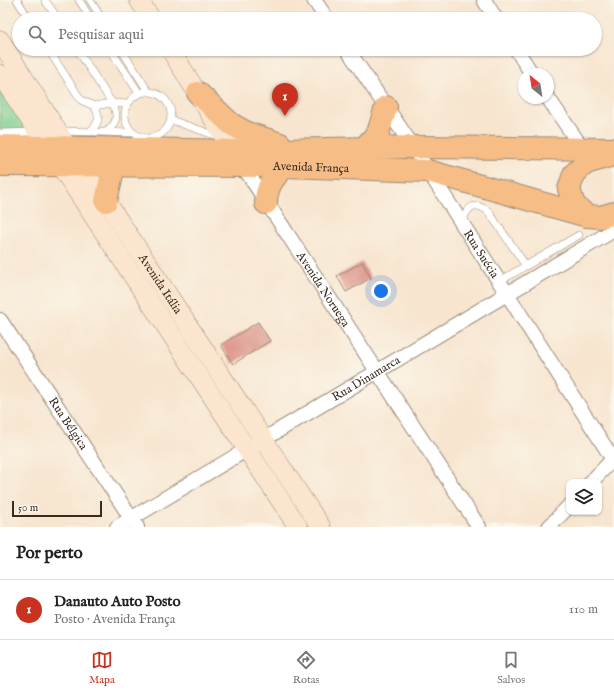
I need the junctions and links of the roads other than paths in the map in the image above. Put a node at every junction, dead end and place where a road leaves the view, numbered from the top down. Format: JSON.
{"nodes":[{"id":1,"x":17,"y":0,"type":"edge"},
{"id":2,"x":45,"y":0,"type":"edge"},
{"id":3,"x":79,"y":0,"type":"edge"},
{"id":4,"x":90,"y":0,"type":"edge"},
{"id":5,"x":314,"y":0,"type":"edge"},
{"id":6,"x":484,"y":0,"type":"edge"},
{"id":7,"x":142,"y":1,"type":"edge"},
{"id":8,"x":25,"y":12,"type":"edge"},
{"id":9,"x":53,"y":12,"type":"edge"},
{"id":10,"x":87,"y":12,"type":"edge"},
{"id":11,"x":98,"y":12,"type":"edge"},
{"id":12,"x":148,"y":12,"type":"edge"},
{"id":13,"x":322,"y":12,"type":"edge"},
{"id":14,"x":492,"y":12,"type":"edge"},
{"id":15,"x":0,"y":40,"type":"edge"},
{"id":16,"x":53,"y":56,"type":"edge"},
{"id":17,"x":82,"y":56,"type":"edge"},
{"id":18,"x":114,"y":56,"type":"edge"},
{"id":19,"x":126,"y":56,"type":"edge"},
{"id":20,"x":174,"y":56,"type":"edge"},
{"id":21,"x":352,"y":56,"type":"edge"},
{"id":22,"x":520,"y":56,"type":"edge"},
{"id":23,"x":528,"y":68,"type":"edge"},
{"id":24,"x":0,"y":74,"type":"edge"},
{"id":25,"x":148,"y":91,"type":"junction"},
{"id":26,"x":138,"y":93,"type":"junction"},
{"id":27,"x":198,"y":93,"type":"junction"},
{"id":28,"x":112,"y":103,"type":"junction"},
{"id":29,"x":128,"y":104,"type":"junction"},
{"id":30,"x":552,"y":104,"type":"edge"},
{"id":31,"x":94,"y":106,"type":"junction"},
{"id":32,"x":386,"y":107,"type":"junction"},
{"id":33,"x":171,"y":120,"type":"junction"},
{"id":34,"x":90,"y":131,"type":"junction"},
{"id":35,"x":107,"y":131,"type":"junction"},
{"id":36,"x":0,"y":133,"type":"edge"},
{"id":37,"x":133,"y":133,"type":"junction"},
{"id":38,"x":0,"y":146,"type":"edge"},
{"id":39,"x":57,"y":147,"type":"junction"},
{"id":40,"x":364,"y":148,"type":"junction"},
{"id":41,"x":413,"y":148,"type":"junction"},
{"id":42,"x":582,"y":148,"type":"junction"},
{"id":43,"x":614,"y":149,"type":"edge"},
{"id":44,"x":234,"y":152,"type":"junction"},
{"id":45,"x":614,"y":154,"type":"edge"},
{"id":46,"x":291,"y":158,"type":"junction"},
{"id":47,"x":0,"y":165,"type":"edge"},
{"id":48,"x":114,"y":165,"type":"junction"},
{"id":49,"x":428,"y":171,"type":"junction"},
{"id":50,"x":106,"y":201,"type":"junction"},
{"id":51,"x":266,"y":203,"type":"junction"},
{"id":52,"x":614,"y":212,"type":"edge"},
{"id":53,"x":461,"y":222,"type":"junction"},
{"id":54,"x":583,"y":225,"type":"junction"},
{"id":55,"x":614,"y":230,"type":"edge"},
{"id":56,"x":550,"y":260,"type":"junction"},
{"id":57,"x":526,"y":266,"type":"junction"},
{"id":58,"x":502,"y":288,"type":"junction"},
{"id":59,"x":0,"y":320,"type":"edge"},
{"id":60,"x":376,"y":371,"type":"junction"},
{"id":61,"x":264,"y":439,"type":"junction"},
{"id":62,"x":247,"y":449,"type":"junction"},
{"id":63,"x":614,"y":459,"type":"edge"},
{"id":64,"x":594,"y":479,"type":"edge"},
{"id":65,"x":566,"y":509,"type":"edge"},
{"id":66,"x":134,"y":523,"type":"edge"},
{"id":67,"x":117,"y":527,"type":"edge"},
{"id":68,"x":298,"y":527,"type":"edge"},
{"id":69,"x":321,"y":527,"type":"edge"},
{"id":70,"x":478,"y":527,"type":"edge"},
{"id":71,"x":549,"y":527,"type":"edge"}],
"edges":[{"from":1,"to":8,"type":"lane"},
{"from":2,"to":9,"type":"lane"},
{"from":3,"to":10,"type":"lane"},
{"from":4,"to":11,"type":"lane"},
{"from":5,"to":13,"type":"street"},
{"from":6,"to":14,"type":"street"},
{"from":7,"to":12,"type":"main road"},
{"from":15,"to":39,"type":"main road","name":"Avenida Itália"},
{"from":16,"to":31,"type":"lane"},
{"from":17,"to":28,"type":"lane"},
{"from":18,"to":26,"type":"lane"},
{"from":19,"to":25,"type":"lane"},
{"from":20,"to":27,"type":"main road","name":"Avenida Noruega"},
{"from":21,"to":32,"type":"street","name":"Rua Suécia"},
{"from":22,"to":23,"type":"street"},
{"from":24,"to":39,"type":"main road","name":"Avenida Itália"},
{"from":25,"to":26,"type":"lane"},
{"from":25,"to":33,"type":"lane"},
{"from":26,"to":29,"type":"lane"},
{"from":27,"to":44,"type":"main road","name":"Avenida Noruega"},
{"from":27,"to":46,"type":"main road"},
{"from":28,"to":29,"type":"lane"},
{"from":28,"to":31,"type":"lane"},
{"from":28,"to":35,"type":"lane"},
{"from":29,"to":37,"type":"lane"},
{"from":30,"to":42,"type":"street"},
{"from":31,"to":34,"type":"lane"},
{"from":32,"to":40,"type":"main road"},
{"from":32,"to":41,"type":"street","name":"Rua Suécia"},
{"from":33,"to":37,"type":"lane"},
{"from":33,"to":44,"type":"lane"},
{"from":34,"to":35,"type":"lane"},
{"from":34,"to":39,"type":"lane"},
{"from":35,"to":37,"type":"lane"},
{"from":36,"to":39,"type":"lane"},
{"from":38,"to":39,"type":"main road","name":"Avenida França"},
{"from":39,"to":44,"type":"main road","name":"Avenida França"},
{"from":39,"to":47,"type":"main road","name":"Avenida França"},
{"from":39,"to":48,"type":"main road","name":"Avenida França"},
{"from":39,"to":50,"type":"main road","name":"Avenida Itália"},
{"from":39,"to":62,"type":"main road","name":"Avenida Itália"},
{"from":40,"to":41,"type":"main road","name":"Avenida França"},
{"from":40,"to":46,"type":"main road","name":"Avenida França"},
{"from":41,"to":42,"type":"main road","name":"Avenida França"},
{"from":41,"to":49,"type":"street","name":"Rua Suécia"},
{"from":42,"to":43,"type":"main road","name":"Avenida França"},
{"from":44,"to":46,"type":"main road","name":"Avenida França"},
{"from":44,"to":48,"type":"main road","name":"Avenida França"},
{"from":44,"to":51,"type":"street","name":"Avenida Noruega"},
{"from":45,"to":54,"type":"main road"},
{"from":46,"to":49,"type":"main road","name":"Avenida França"},
{"from":46,"to":51,"type":"main road"},
{"from":48,"to":50,"type":"main road"},
{"from":49,"to":53,"type":"street","name":"Rua Suécia"},
{"from":49,"to":54,"type":"main road","name":"Avenida França"},
{"from":50,"to":61,"type":"main road","name":"Avenida Itália"},
{"from":51,"to":60,"type":"street","name":"Avenida Noruega"},
{"from":52,"to":54,"type":"main road","name":"Avenida França"},
{"from":53,"to":57,"type":"lane"},
{"from":53,"to":58,"type":"street","name":"Rua Suécia"},
{"from":54,"to":56,"type":"lane"},
{"from":55,"to":56,"type":"street","name":"Rua Dinamarca"},
{"from":56,"to":57,"type":"lane"},
{"from":56,"to":58,"type":"street","name":"Rua Dinamarca"},
{"from":57,"to":58,"type":"lane"},
{"from":58,"to":60,"type":"street","name":"Rua Dinamarca"},
{"from":58,"to":63,"type":"street","name":"Rua Suécia"},
{"from":59,"to":66,"type":"street","name":"Rua Bélgica"},
{"from":60,"to":61,"type":"street","name":"Rua Dinamarca"},
{"from":60,"to":70,"type":"street","name":"Avenida Noruega"},
{"from":61,"to":62,"type":"street","name":"Rua Dinamarca"},
{"from":61,"to":69,"type":"main road","name":"Avenida Itália"},
{"from":62,"to":66,"type":"street","name":"Rua Dinamarca"},
{"from":62,"to":68,"type":"main road","name":"Avenida Itália"},
{"from":63,"to":64,"type":"street"},
{"from":65,"to":71,"type":"street"},
{"from":66,"to":67,"type":"street","name":"Rua Dinamarca"}]}
